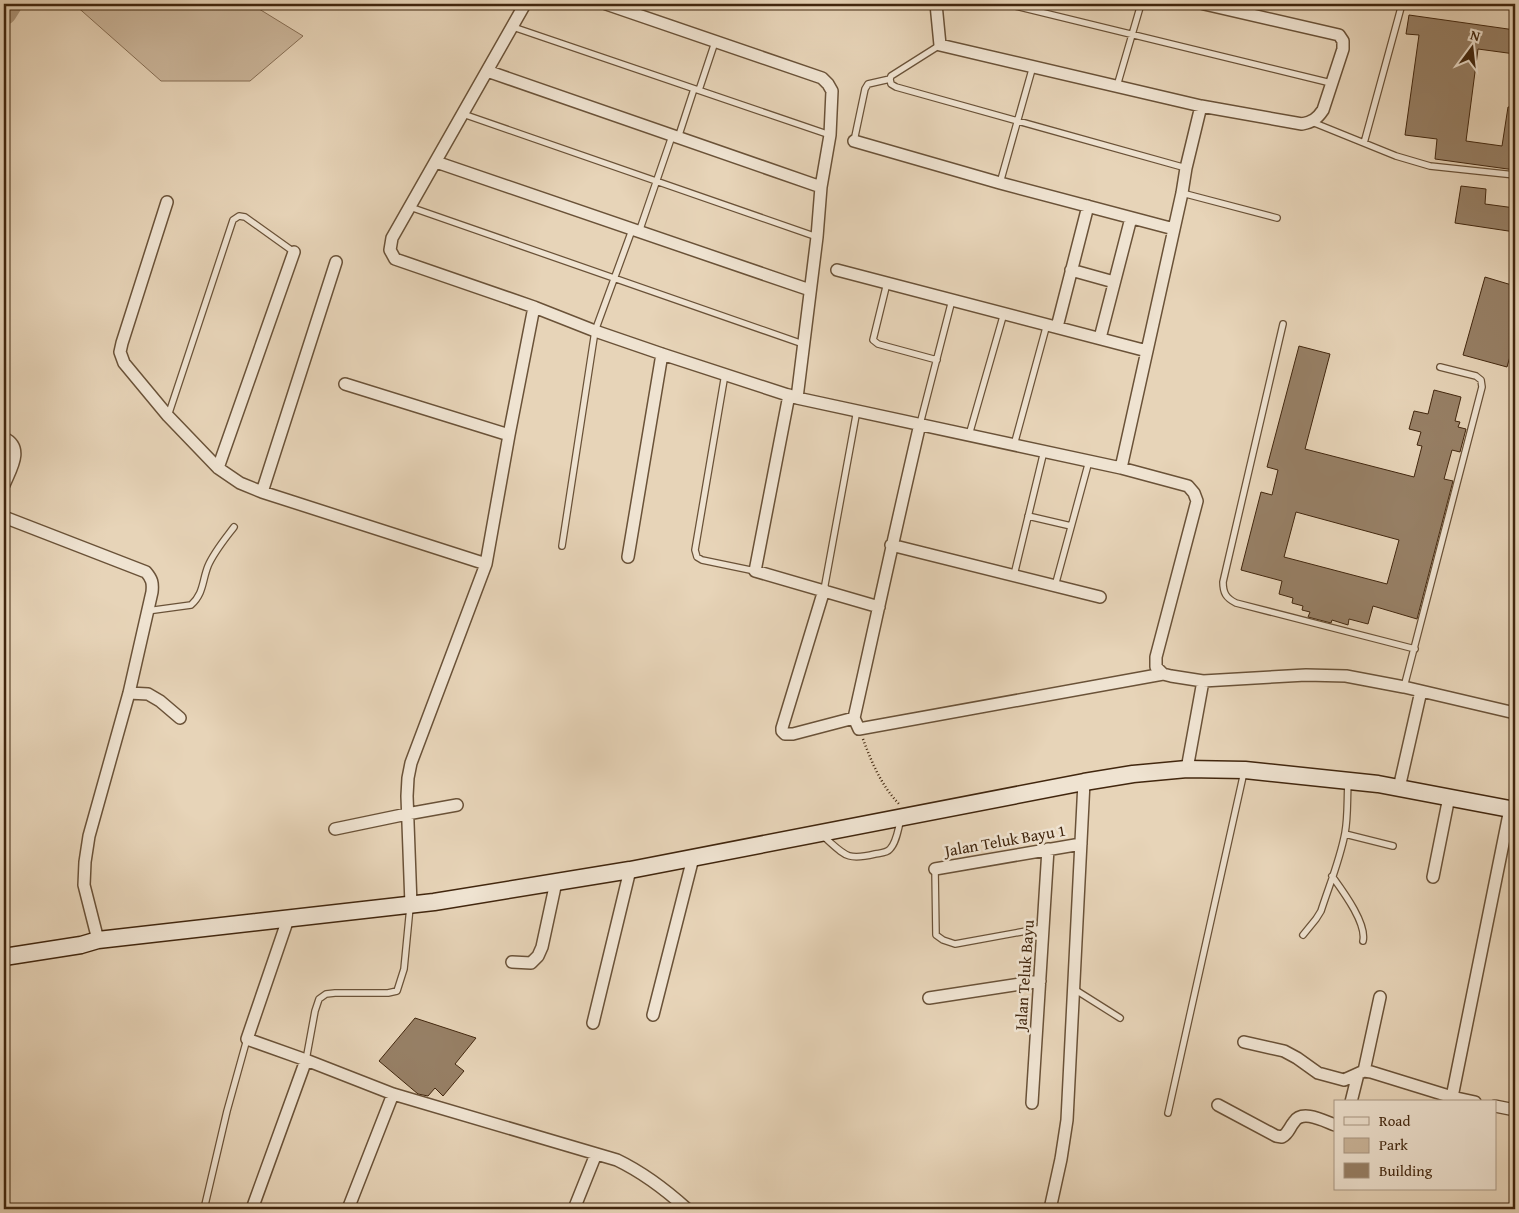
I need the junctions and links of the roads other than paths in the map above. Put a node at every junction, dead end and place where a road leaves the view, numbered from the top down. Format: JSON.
{"nodes":[{"id":1,"x":525,"y":4,"type":"edge"},
{"id":2,"x":606,"y":4,"type":"edge"},
{"id":3,"x":936,"y":4,"type":"edge"},
{"id":4,"x":1007,"y":4,"type":"edge"},
{"id":5,"x":1141,"y":4,"type":"edge"},
{"id":6,"x":1204,"y":4,"type":"edge"},
{"id":7,"x":1402,"y":4,"type":"edge"},
{"id":8,"x":512,"y":27,"type":"junction"},
{"id":9,"x":1132,"y":34,"type":"junction"},
{"id":10,"x":716,"y":42,"type":"junction"},
{"id":11,"x":940,"y":45,"type":"junction"},
{"id":12,"x":1033,"y":66,"type":"junction"},
{"id":13,"x":487,"y":71,"type":"junction"},
{"id":14,"x":890,"y":79,"type":"junction"},
{"id":15,"x":1331,"y":83,"type":"junction"},
{"id":16,"x":1117,"y":86,"type":"junction"},
{"id":17,"x":696,"y":90,"type":"junction"},
{"id":18,"x":1201,"y":106,"type":"junction"},
{"id":19,"x":463,"y":114,"type":"junction"},
{"id":20,"x":1018,"y":121,"type":"junction"},
{"id":21,"x":1312,"y":122,"type":"junction"},
{"id":22,"x":830,"y":135,"type":"junction"},
{"id":23,"x":675,"y":137,"type":"junction"},
{"id":24,"x":854,"y":142,"type":"joint"},
{"id":25,"x":1364,"y":143,"type":"junction"},
{"id":26,"x":436,"y":162,"type":"junction"},
{"id":27,"x":1186,"y":168,"type":"junction"},
{"id":28,"x":1515,"y":176,"type":"edge"},
{"id":29,"x":657,"y":181,"type":"junction"},
{"id":30,"x":1000,"y":183,"type":"junction"},
{"id":31,"x":821,"y":187,"type":"junction"},
{"id":32,"x":1182,"y":192,"type":"junction"},
{"id":33,"x":167,"y":202,"type":"dead end"},
{"id":34,"x":1088,"y":206,"type":"junction"},
{"id":35,"x":410,"y":207,"type":"junction"},
{"id":36,"x":1131,"y":218,"type":"junction"},
{"id":37,"x":1277,"y":218,"type":"dead end"},
{"id":38,"x":1174,"y":229,"type":"junction"},
{"id":39,"x":636,"y":231,"type":"junction"},
{"id":40,"x":817,"y":237,"type":"junction"},
{"id":41,"x":294,"y":252,"type":"joint"},
{"id":42,"x":336,"y":262,"type":"dead end"},
{"id":43,"x":837,"y":270,"type":"dead end"},
{"id":44,"x":1072,"y":270,"type":"junction"},
{"id":45,"x":614,"y":278,"type":"junction"},
{"id":46,"x":1114,"y":282,"type":"junction"},
{"id":47,"x":887,"y":283,"type":"junction"},
{"id":48,"x":810,"y":290,"type":"junction"},
{"id":49,"x":952,"y":300,"type":"junction"},
{"id":50,"x":534,"y":307,"type":"junction"},
{"id":51,"x":1004,"y":313,"type":"junction"},
{"id":52,"x":1283,"y":324,"type":"dead end"},
{"id":53,"x":1052,"y":326,"type":"junction"},
{"id":54,"x":596,"y":331,"type":"junction"},
{"id":55,"x":1100,"y":338,"type":"junction"},
{"id":56,"x":803,"y":344,"type":"junction"},
{"id":57,"x":1147,"y":351,"type":"junction"},
{"id":58,"x":662,"y":354,"type":"junction"},
{"id":59,"x":937,"y":360,"type":"junction"},
{"id":60,"x":1440,"y":367,"type":"dead end"},
{"id":61,"x":725,"y":374,"type":"junction"},
{"id":62,"x":345,"y":384,"type":"dead end"},
{"id":63,"x":793,"y":396,"type":"junction"},
{"id":64,"x":857,"y":410,"type":"junction"},
{"id":65,"x":168,"y":416,"type":"junction"},
{"id":66,"x":920,"y":424,"type":"junction"},
{"id":67,"x":509,"y":435,"type":"junction"},
{"id":68,"x":969,"y":435,"type":"junction"},
{"id":69,"x":4,"y":438,"type":"edge"},
{"id":70,"x":1014,"y":444,"type":"junction"},
{"id":71,"x":1044,"y":451,"type":"junction"},
{"id":72,"x":1089,"y":462,"type":"junction"},
{"id":73,"x":218,"y":468,"type":"junction"},
{"id":74,"x":1121,"y":468,"type":"junction"},
{"id":75,"x":4,"y":485,"type":"edge"},
{"id":76,"x":262,"y":492,"type":"junction"},
{"id":77,"x":1028,"y":516,"type":"junction"},
{"id":78,"x":4,"y":517,"type":"edge"},
{"id":79,"x":1071,"y":526,"type":"junction"},
{"id":80,"x":234,"y":527,"type":"dead end"},
{"id":81,"x":891,"y":545,"type":"junction"},
{"id":82,"x":562,"y":546,"type":"dead end"},
{"id":83,"x":628,"y":557,"type":"dead end"},
{"id":84,"x":486,"y":564,"type":"junction"},
{"id":85,"x":755,"y":571,"type":"junction"},
{"id":86,"x":1014,"y":576,"type":"junction"},
{"id":87,"x":1054,"y":586,"type":"junction"},
{"id":88,"x":824,"y":590,"type":"junction"},
{"id":89,"x":1100,"y":597,"type":"dead end"},
{"id":90,"x":879,"y":607,"type":"junction"},
{"id":91,"x":147,"y":611,"type":"junction"},
{"id":92,"x":1415,"y":649,"type":"junction"},
{"id":93,"x":1163,"y":674,"type":"junction"},
{"id":94,"x":1203,"y":680,"type":"junction"},
{"id":95,"x":1404,"y":687,"type":"junction"},
{"id":96,"x":1421,"y":691,"type":"junction"},
{"id":97,"x":129,"y":692,"type":"junction"},
{"id":98,"x":1515,"y":713,"type":"edge"},
{"id":99,"x":180,"y":718,"type":"dead end"},
{"id":100,"x":854,"y":718,"type":"junction"},
{"id":101,"x":1187,"y":769,"type":"junction"},
{"id":102,"x":1245,"y":770,"type":"junction"},
{"id":103,"x":1348,"y":781,"type":"junction"},
{"id":104,"x":1084,"y":782,"type":"junction"},
{"id":105,"x":1399,"y":788,"type":"junction"},
{"id":106,"x":1449,"y":796,"type":"junction"},
{"id":107,"x":457,"y":805,"type":"dead end"},
{"id":108,"x":1513,"y":809,"type":"edge"},
{"id":109,"x":407,"y":814,"type":"junction"},
{"id":110,"x":906,"y":816,"type":"junction"},
{"id":111,"x":335,"y":829,"type":"dead end"},
{"id":112,"x":820,"y":833,"type":"junction"},
{"id":113,"x":1344,"y":834,"type":"junction"},
{"id":114,"x":1080,"y":844,"type":"junction"},
{"id":115,"x":1393,"y":846,"type":"dead end"},
{"id":116,"x":1048,"y":849,"type":"junction"},
{"id":117,"x":693,"y":858,"type":"junction"},
{"id":118,"x":935,"y":869,"type":"joint"},
{"id":119,"x":630,"y":870,"type":"junction"},
{"id":120,"x":1332,"y":876,"type":"junction"},
{"id":121,"x":1433,"y":877,"type":"dead end"},
{"id":122,"x":556,"y":882,"type":"junction"},
{"id":123,"x":411,"y":905,"type":"junction"},
{"id":124,"x":288,"y":920,"type":"junction"},
{"id":125,"x":1043,"y":928,"type":"junction"},
{"id":126,"x":1303,"y":935,"type":"dead end"},
{"id":127,"x":98,"y":940,"type":"junction"},
{"id":128,"x":1363,"y":941,"type":"dead end"},
{"id":129,"x":4,"y":956,"type":"edge"},
{"id":130,"x":512,"y":962,"type":"dead end"},
{"id":131,"x":1040,"y":982,"type":"junction"},
{"id":132,"x":1074,"y":989,"type":"junction"},
{"id":133,"x":1380,"y":997,"type":"dead end"},
{"id":134,"x":929,"y":998,"type":"dead end"},
{"id":135,"x":652,"y":1015,"type":"dead end"},
{"id":136,"x":1120,"y":1018,"type":"dead end"},
{"id":137,"x":593,"y":1023,"type":"dead end"},
{"id":138,"x":247,"y":1039,"type":"junction"},
{"id":139,"x":1244,"y":1042,"type":"dead end"},
{"id":140,"x":306,"y":1060,"type":"junction"},
{"id":141,"x":1361,"y":1073,"type":"junction"},
{"id":142,"x":393,"y":1094,"type":"junction"},
{"id":143,"x":1452,"y":1097,"type":"junction"},
{"id":144,"x":1352,"y":1100,"type":"edge"},
{"id":145,"x":1466,"y":1100,"type":"edge"},
{"id":146,"x":1032,"y":1103,"type":"dead end"},
{"id":147,"x":1218,"y":1105,"type":"dead end"},
{"id":148,"x":1496,"y":1106,"type":"edge"},
{"id":149,"x":1515,"y":1110,"type":"edge"},
{"id":150,"x":1168,"y":1113,"type":"dead end"},
{"id":151,"x":1334,"y":1125,"type":"edge"},
{"id":152,"x":596,"y":1154,"type":"junction"},
{"id":153,"x":204,"y":1209,"type":"edge"},
{"id":154,"x":252,"y":1209,"type":"edge"},
{"id":155,"x":348,"y":1209,"type":"edge"},
{"id":156,"x":574,"y":1209,"type":"edge"},
{"id":157,"x":687,"y":1209,"type":"edge"},
{"id":158,"x":1050,"y":1209,"type":"edge"}],
"edges":[{"from":1,"to":8,"type":"street"},
{"from":2,"to":10,"type":"street"},
{"from":3,"to":11,"type":"street"},
{"from":4,"to":9,"type":"lane"},
{"from":5,"to":9,"type":"lane"},
{"from":6,"to":15,"type":"street"},
{"from":7,"to":25,"type":"lane"},
{"from":8,"to":13,"type":"street"},
{"from":8,"to":17,"type":"lane"},
{"from":9,"to":15,"type":"lane"},
{"from":9,"to":16,"type":"lane"},
{"from":10,"to":17,"type":"lane"},
{"from":10,"to":22,"type":"street"},
{"from":11,"to":12,"type":"street"},
{"from":11,"to":14,"type":"lane"},
{"from":12,"to":16,"type":"street"},
{"from":12,"to":20,"type":"lane"},
{"from":13,"to":19,"type":"street"},
{"from":13,"to":23,"type":"street"},
{"from":14,"to":20,"type":"lane"},
{"from":14,"to":24,"type":"lane"},
{"from":15,"to":21,"type":"street"},
{"from":16,"to":18,"type":"street"},
{"from":17,"to":22,"type":"lane"},
{"from":17,"to":23,"type":"lane"},
{"from":18,"to":21,"type":"street"},
{"from":18,"to":27,"type":"street"},
{"from":19,"to":26,"type":"street"},
{"from":19,"to":29,"type":"lane"},
{"from":20,"to":27,"type":"lane"},
{"from":20,"to":30,"type":"lane"},
{"from":21,"to":25,"type":"lane"},
{"from":22,"to":31,"type":"street"},
{"from":23,"to":29,"type":"lane"},
{"from":23,"to":31,"type":"street"},
{"from":24,"to":30,"type":"street"},
{"from":25,"to":28,"type":"lane"},
{"from":26,"to":35,"type":"street"},
{"from":26,"to":39,"type":"street"},
{"from":27,"to":32,"type":"street"},
{"from":29,"to":39,"type":"lane"},
{"from":29,"to":40,"type":"lane"},
{"from":30,"to":34,"type":"street"},
{"from":31,"to":40,"type":"street"},
{"from":32,"to":37,"type":"lane"},
{"from":32,"to":38,"type":"street"},
{"from":33,"to":65,"type":"street"},
{"from":34,"to":36,"type":"street"},
{"from":34,"to":44,"type":"street"},
{"from":35,"to":45,"type":"lane"},
{"from":35,"to":50,"type":"street"},
{"from":36,"to":38,"type":"street"},
{"from":36,"to":46,"type":"street"},
{"from":38,"to":57,"type":"street"},
{"from":39,"to":45,"type":"lane"},
{"from":39,"to":48,"type":"street"},
{"from":40,"to":48,"type":"street"},
{"from":41,"to":65,"type":"lane"},
{"from":41,"to":73,"type":"street"},
{"from":42,"to":76,"type":"street"},
{"from":43,"to":47,"type":"street"},
{"from":44,"to":46,"type":"street"},
{"from":44,"to":53,"type":"street"},
{"from":45,"to":54,"type":"lane"},
{"from":45,"to":56,"type":"lane"},
{"from":46,"to":55,"type":"street"},
{"from":47,"to":49,"type":"street"},
{"from":47,"to":59,"type":"lane"},
{"from":48,"to":56,"type":"street"},
{"from":49,"to":51,"type":"street"},
{"from":49,"to":59,"type":"lane"},
{"from":50,"to":54,"type":"street"},
{"from":50,"to":67,"type":"street"},
{"from":51,"to":53,"type":"street"},
{"from":51,"to":68,"type":"lane"},
{"from":52,"to":92,"type":"lane"},
{"from":53,"to":55,"type":"street"},
{"from":53,"to":70,"type":"lane"},
{"from":54,"to":58,"type":"street"},
{"from":54,"to":82,"type":"lane"},
{"from":55,"to":57,"type":"street"},
{"from":56,"to":63,"type":"street"},
{"from":57,"to":74,"type":"street"},
{"from":58,"to":61,"type":"street"},
{"from":58,"to":83,"type":"street"},
{"from":59,"to":66,"type":"lane"},
{"from":60,"to":92,"type":"lane"},
{"from":61,"to":63,"type":"street"},
{"from":61,"to":85,"type":"lane"},
{"from":62,"to":67,"type":"street"},
{"from":63,"to":64,"type":"street"},
{"from":63,"to":85,"type":"street"},
{"from":64,"to":66,"type":"street"},
{"from":64,"to":88,"type":"lane"},
{"from":65,"to":73,"type":"street"},
{"from":66,"to":68,"type":"street"},
{"from":66,"to":81,"type":"street"},
{"from":67,"to":84,"type":"street"},
{"from":68,"to":70,"type":"street"},
{"from":69,"to":75,"type":"street"},
{"from":70,"to":71,"type":"street"},
{"from":71,"to":72,"type":"street"},
{"from":71,"to":77,"type":"lane"},
{"from":72,"to":74,"type":"street"},
{"from":72,"to":79,"type":"lane"},
{"from":73,"to":76,"type":"street"},
{"from":74,"to":93,"type":"street"},
{"from":76,"to":84,"type":"street"},
{"from":77,"to":79,"type":"lane"},
{"from":77,"to":86,"type":"lane"},
{"from":78,"to":91,"type":"street"},
{"from":79,"to":87,"type":"lane"},
{"from":80,"to":91,"type":"lane"},
{"from":81,"to":86,"type":"street"},
{"from":81,"to":90,"type":"street"},
{"from":84,"to":109,"type":"street"},
{"from":85,"to":88,"type":"street"},
{"from":86,"to":87,"type":"street"},
{"from":87,"to":89,"type":"street"},
{"from":88,"to":90,"type":"street"},
{"from":88,"to":100,"type":"street"},
{"from":90,"to":100,"type":"street"},
{"from":91,"to":97,"type":"street"},
{"from":92,"to":95,"type":"lane"},
{"from":93,"to":94,"type":"street"},
{"from":93,"to":100,"type":"street"},
{"from":94,"to":95,"type":"street"},
{"from":94,"to":101,"type":"street"},
{"from":95,"to":96,"type":"street"},
{"from":96,"to":98,"type":"street"},
{"from":96,"to":105,"type":"street"},
{"from":97,"to":99,"type":"street"},
{"from":97,"to":127,"type":"street"},
{"from":101,"to":102,"type":"main road"},
{"from":101,"to":104,"type":"main road"},
{"from":102,"to":103,"type":"main road"},
{"from":102,"to":150,"type":"lane"},
{"from":103,"to":105,"type":"main road"},
{"from":103,"to":113,"type":"lane"},
{"from":104,"to":110,"type":"main road"},
{"from":104,"to":114,"type":"street"},
{"from":105,"to":106,"type":"main road"},
{"from":106,"to":108,"type":"main road"},
{"from":106,"to":121,"type":"street"},
{"from":107,"to":109,"type":"street"},
{"from":108,"to":143,"type":"street"},
{"from":109,"to":111,"type":"street"},
{"from":109,"to":123,"type":"street"},
{"from":110,"to":112,"type":"main road"},
{"from":110,"to":112,"type":"lane"},
{"from":112,"to":117,"type":"main road"},
{"from":113,"to":115,"type":"lane"},
{"from":113,"to":120,"type":"lane"},
{"from":114,"to":116,"type":"street","name":"Jalan Teluk Bayu 1"},
{"from":114,"to":132,"type":"street"},
{"from":116,"to":118,"type":"street","name":"Jalan Teluk Bayu 1"},
{"from":116,"to":125,"type":"street","name":"Jalan Teluk Bayu"},
{"from":117,"to":119,"type":"main road"},
{"from":117,"to":135,"type":"street"},
{"from":118,"to":125,"type":"lane"},
{"from":119,"to":122,"type":"main road"},
{"from":119,"to":137,"type":"street"},
{"from":120,"to":126,"type":"lane"},
{"from":120,"to":128,"type":"lane"},
{"from":122,"to":123,"type":"main road"},
{"from":122,"to":130,"type":"street"},
{"from":123,"to":124,"type":"main road"},
{"from":123,"to":140,"type":"lane"},
{"from":124,"to":127,"type":"main road"},
{"from":124,"to":138,"type":"street"},
{"from":125,"to":131,"type":"street","name":"Jalan Teluk Bayu"},
{"from":127,"to":129,"type":"main road"},
{"from":131,"to":134,"type":"street"},
{"from":131,"to":146,"type":"street","name":"Jalan Teluk Bayu"},
{"from":132,"to":136,"type":"lane"},
{"from":132,"to":158,"type":"street"},
{"from":133,"to":141,"type":"street"},
{"from":138,"to":140,"type":"street"},
{"from":138,"to":153,"type":"lane"},
{"from":139,"to":141,"type":"street"},
{"from":140,"to":142,"type":"street"},
{"from":140,"to":154,"type":"street"},
{"from":141,"to":143,"type":"street"},
{"from":141,"to":144,"type":"street"},
{"from":142,"to":152,"type":"street"},
{"from":142,"to":155,"type":"street"},
{"from":143,"to":145,"type":"street"},
{"from":147,"to":151,"type":"street"},
{"from":148,"to":149,"type":"street"},
{"from":152,"to":156,"type":"street"},
{"from":152,"to":157,"type":"street"}]}
